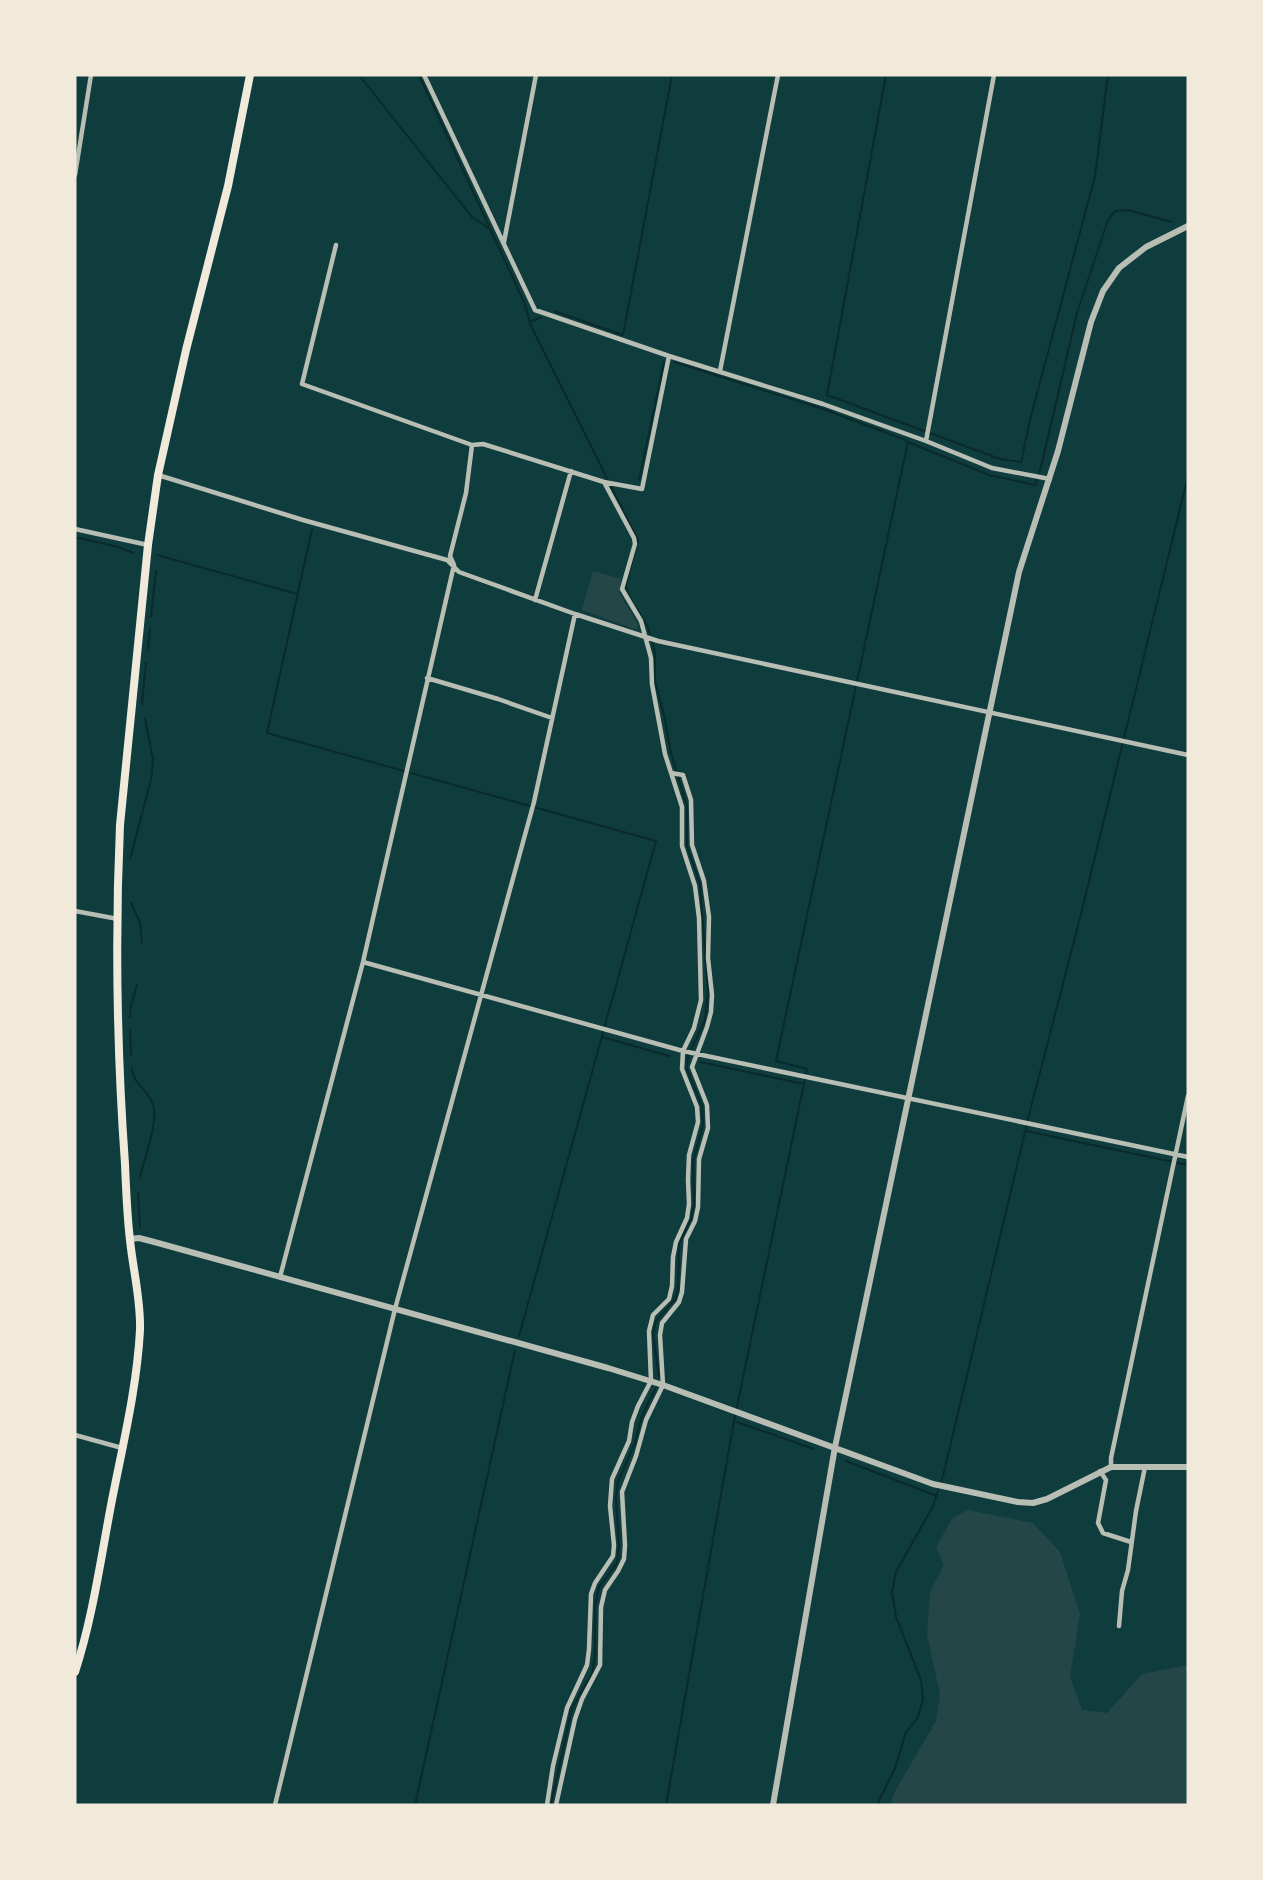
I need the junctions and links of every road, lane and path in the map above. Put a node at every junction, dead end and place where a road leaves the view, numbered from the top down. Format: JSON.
{"nodes":[{"id":1,"x":91,"y":75,"type":"edge"},
{"id":2,"x":250,"y":75,"type":"edge"},
{"id":3,"x":424,"y":75,"type":"edge"},
{"id":4,"x":536,"y":75,"type":"edge"},
{"id":5,"x":777,"y":75,"type":"edge"},
{"id":6,"x":994,"y":75,"type":"edge"},
{"id":7,"x":75,"y":175,"type":"edge"},
{"id":8,"x":1188,"y":226,"type":"edge"},
{"id":9,"x":504,"y":242,"type":"junction"},
{"id":10,"x":336,"y":245,"type":"dead end"},
{"id":11,"x":669,"y":356,"type":"junction"},
{"id":12,"x":720,"y":371,"type":"junction"},
{"id":13,"x":926,"y":441,"type":"junction"},
{"id":14,"x":472,"y":445,"type":"junction"},
{"id":15,"x":571,"y":471,"type":"junction"},
{"id":16,"x":158,"y":475,"type":"junction"},
{"id":17,"x":1047,"y":478,"type":"junction"},
{"id":18,"x":604,"y":482,"type":"junction"},
{"id":19,"x":75,"y":529,"type":"edge"},
{"id":20,"x":148,"y":545,"type":"junction"},
{"id":21,"x":454,"y":565,"type":"junction"},
{"id":22,"x":535,"y":600,"type":"junction"},
{"id":23,"x":575,"y":614,"type":"junction"},
{"id":24,"x":644,"y":637,"type":"junction"},
{"id":25,"x":427,"y":678,"type":"junction"},
{"id":26,"x":991,"y":712,"type":"junction"},
{"id":27,"x":552,"y":718,"type":"junction"},
{"id":28,"x":1188,"y":755,"type":"edge"},
{"id":29,"x":671,"y":773,"type":"junction"},
{"id":30,"x":75,"y":911,"type":"edge"},
{"id":31,"x":118,"y":919,"type":"junction"},
{"id":32,"x":363,"y":962,"type":"junction"},
{"id":33,"x":480,"y":995,"type":"junction"},
{"id":34,"x":683,"y":1051,"type":"junction"},
{"id":35,"x":695,"y":1054,"type":"junction"},
{"id":36,"x":1188,"y":1096,"type":"edge"},
{"id":37,"x":910,"y":1098,"type":"junction"},
{"id":38,"x":1175,"y":1156,"type":"junction"},
{"id":39,"x":1188,"y":1157,"type":"edge"},
{"id":40,"x":130,"y":1239,"type":"junction"},
{"id":41,"x":280,"y":1277,"type":"junction"},
{"id":42,"x":395,"y":1309,"type":"junction"},
{"id":43,"x":651,"y":1381,"type":"junction"},
{"id":44,"x":663,"y":1385,"type":"junction"},
{"id":45,"x":75,"y":1436,"type":"edge"},
{"id":46,"x":835,"y":1447,"type":"junction"},
{"id":47,"x":122,"y":1449,"type":"junction"},
{"id":48,"x":1111,"y":1467,"type":"junction"},
{"id":49,"x":1145,"y":1467,"type":"junction"},
{"id":50,"x":1188,"y":1467,"type":"edge"},
{"id":51,"x":1100,"y":1471,"type":"junction"},
{"id":52,"x":1131,"y":1542,"type":"junction"},
{"id":53,"x":1119,"y":1626,"type":"dead end"},
{"id":54,"x":75,"y":1672,"type":"edge"},
{"id":55,"x":275,"y":1805,"type":"edge"},
{"id":56,"x":547,"y":1805,"type":"edge"},
{"id":57,"x":556,"y":1805,"type":"edge"},
{"id":58,"x":772,"y":1805,"type":"edge"}],
"edges":[{"from":1,"to":7,"type":"street"},
{"from":2,"to":16,"type":"highway"},
{"from":3,"to":9,"type":"street"},
{"from":4,"to":9,"type":"street"},
{"from":5,"to":12,"type":"street"},
{"from":6,"to":13,"type":"street"},
{"from":8,"to":17,"type":"street"},
{"from":9,"to":11,"type":"street"},
{"from":10,"to":14,"type":"street"},
{"from":11,"to":12,"type":"street"},
{"from":11,"to":18,"type":"street"},
{"from":12,"to":13,"type":"street"},
{"from":13,"to":17,"type":"street"},
{"from":14,"to":15,"type":"street"},
{"from":14,"to":21,"type":"street"},
{"from":15,"to":18,"type":"street"},
{"from":15,"to":22,"type":"street"},
{"from":16,"to":20,"type":"highway"},
{"from":16,"to":21,"type":"street"},
{"from":17,"to":26,"type":"street"},
{"from":18,"to":24,"type":"street"},
{"from":19,"to":20,"type":"street"},
{"from":20,"to":31,"type":"highway"},
{"from":21,"to":22,"type":"street"},
{"from":21,"to":25,"type":"street"},
{"from":22,"to":23,"type":"street"},
{"from":23,"to":24,"type":"street"},
{"from":23,"to":27,"type":"street"},
{"from":24,"to":26,"type":"street"},
{"from":24,"to":29,"type":"street"},
{"from":25,"to":27,"type":"street"},
{"from":25,"to":32,"type":"street"},
{"from":26,"to":28,"type":"street"},
{"from":26,"to":37,"type":"street"},
{"from":27,"to":33,"type":"street"},
{"from":29,"to":34,"type":"street"},
{"from":29,"to":35,"type":"street"},
{"from":30,"to":31,"type":"street"},
{"from":31,"to":40,"type":"highway"},
{"from":32,"to":33,"type":"street"},
{"from":32,"to":41,"type":"street"},
{"from":33,"to":34,"type":"street"},
{"from":33,"to":42,"type":"street"},
{"from":34,"to":35,"type":"street"},
{"from":34,"to":43,"type":"street"},
{"from":35,"to":37,"type":"street"},
{"from":35,"to":44,"type":"street"},
{"from":36,"to":38,"type":"street"},
{"from":37,"to":38,"type":"street"},
{"from":37,"to":46,"type":"street"},
{"from":38,"to":39,"type":"street"},
{"from":38,"to":48,"type":"street"},
{"from":40,"to":41,"type":"street"},
{"from":40,"to":47,"type":"highway"},
{"from":41,"to":42,"type":"street"},
{"from":42,"to":43,"type":"street"},
{"from":42,"to":55,"type":"street"},
{"from":43,"to":44,"type":"street"},
{"from":43,"to":56,"type":"street"},
{"from":44,"to":46,"type":"street"},
{"from":44,"to":57,"type":"street"},
{"from":45,"to":47,"type":"street"},
{"from":46,"to":51,"type":"street"},
{"from":46,"to":58,"type":"street"},
{"from":47,"to":54,"type":"highway"},
{"from":48,"to":49,"type":"street"},
{"from":48,"to":51,"type":"street"},
{"from":49,"to":50,"type":"street"},
{"from":49,"to":52,"type":"street"},
{"from":51,"to":52,"type":"street"},
{"from":52,"to":53,"type":"street"}]}
